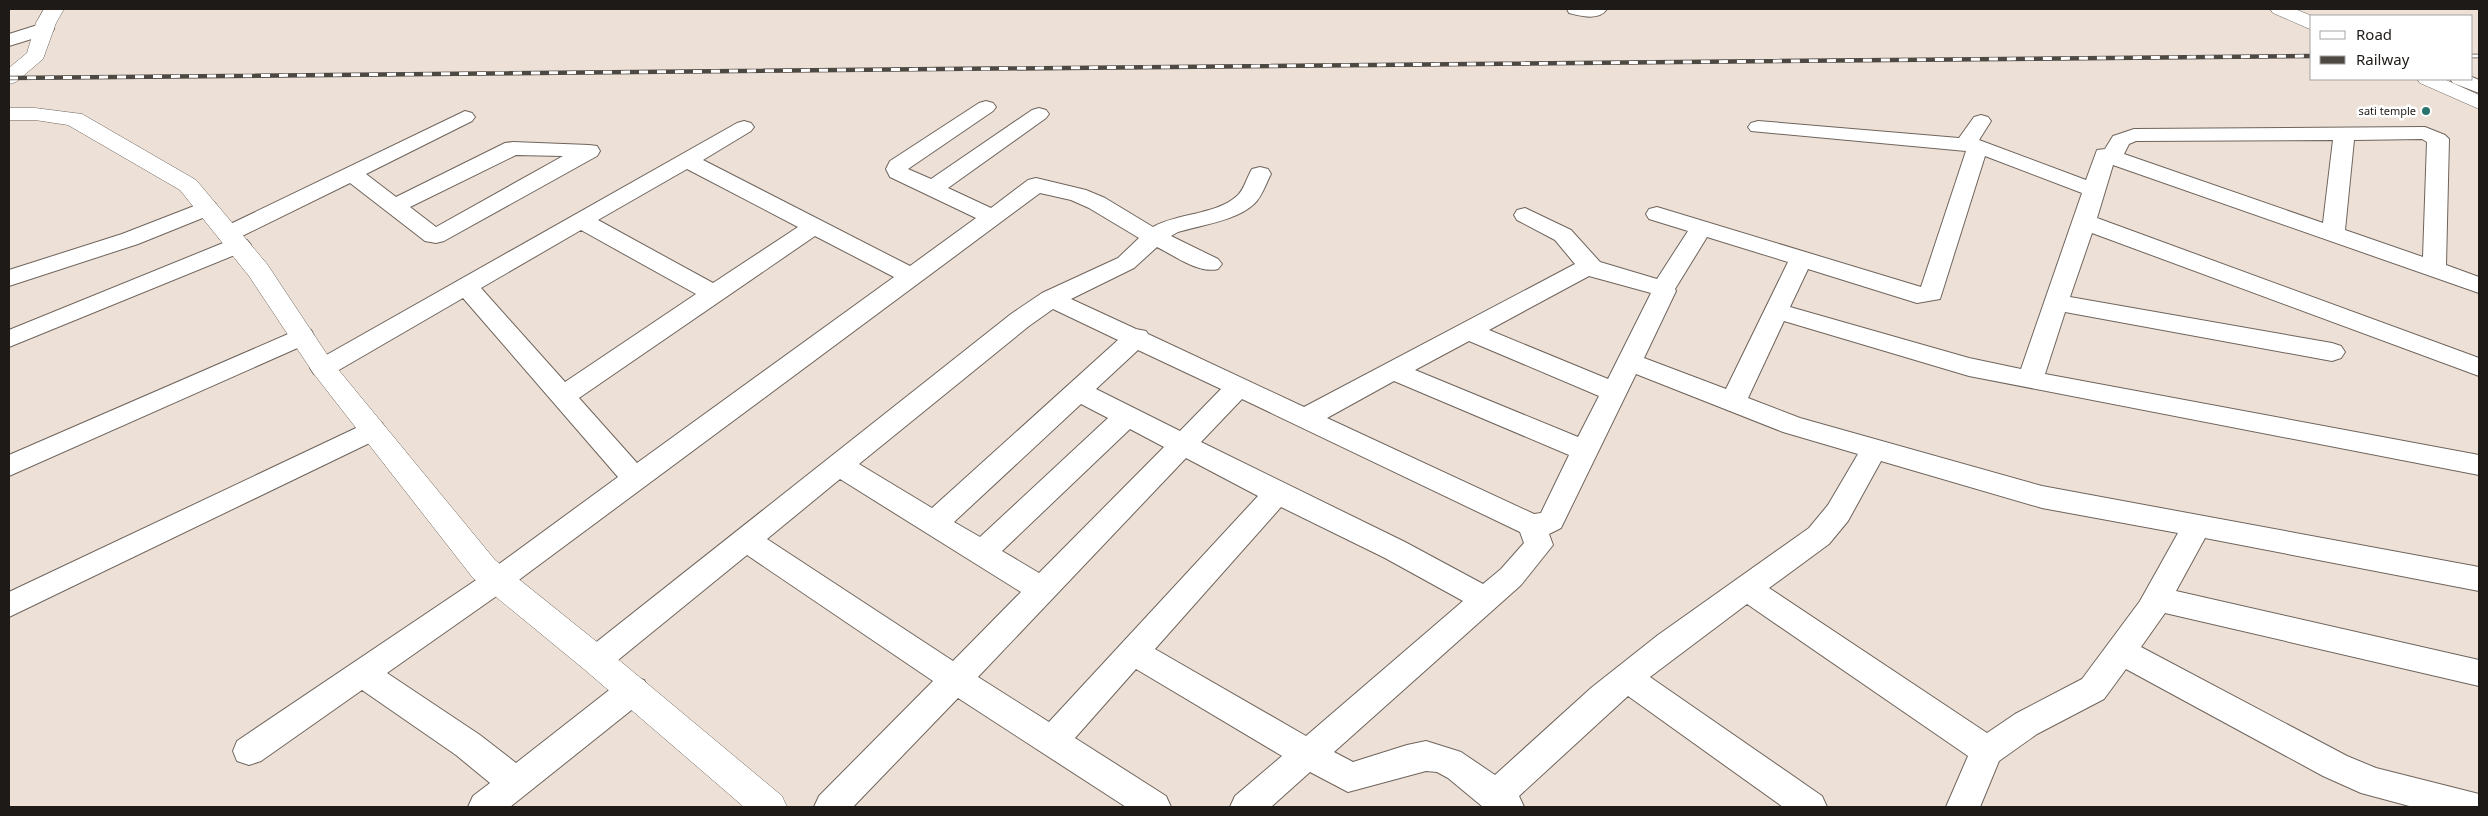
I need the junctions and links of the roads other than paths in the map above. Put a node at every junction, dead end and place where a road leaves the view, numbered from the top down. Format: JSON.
{"nodes":[{"id":1,"x":54,"y":9,"type":"edge"},
{"id":2,"x":1576,"y":9,"type":"edge"},
{"id":3,"x":1598,"y":9,"type":"edge"},
{"id":4,"x":2280,"y":9,"type":"edge"},
{"id":5,"x":2310,"y":23,"type":"edge"},
{"id":6,"x":44,"y":29,"type":"junction"},
{"id":7,"x":9,"y":40,"type":"edge"},
{"id":8,"x":9,"y":78,"type":"edge"},
{"id":9,"x":2432,"y":80,"type":"edge"},
{"id":10,"x":2457,"y":85,"type":"edge"},
{"id":11,"x":2479,"y":87,"type":"edge"},
{"id":12,"x":2479,"y":103,"type":"edge"},
{"id":13,"x":986,"y":107,"type":"dead end"},
{"id":14,"x":9,"y":114,"type":"edge"},
{"id":15,"x":1039,"y":114,"type":"dead end"},
{"id":16,"x":465,"y":116,"type":"dead end"},
{"id":17,"x":1981,"y":121,"type":"dead end"},
{"id":18,"x":744,"y":127,"type":"dead end"},
{"id":19,"x":1758,"y":127,"type":"dead end"},
{"id":20,"x":2344,"y":133,"type":"junction"},
{"id":21,"x":1972,"y":145,"type":"junction"},
{"id":22,"x":2112,"y":157,"type":"junction"},
{"id":23,"x":687,"y":160,"type":"junction"},
{"id":24,"x":351,"y":173,"type":"junction"},
{"id":25,"x":1260,"y":174,"type":"dead end"},
{"id":26,"x":932,"y":189,"type":"junction"},
{"id":27,"x":2094,"y":190,"type":"junction"},
{"id":28,"x":394,"y":206,"type":"junction"},
{"id":29,"x":207,"y":208,"type":"junction"},
{"id":30,"x":1657,"y":214,"type":"dead end"},
{"id":31,"x":1525,"y":216,"type":"dead end"},
{"id":32,"x":992,"y":217,"type":"junction"},
{"id":33,"x":582,"y":221,"type":"junction"},
{"id":34,"x":2085,"y":222,"type":"junction"},
{"id":35,"x":814,"y":226,"type":"junction"},
{"id":36,"x":1701,"y":228,"type":"junction"},
{"id":37,"x":2333,"y":234,"type":"junction"},
{"id":38,"x":1154,"y":238,"type":"junction"},
{"id":39,"x":234,"y":240,"type":"junction"},
{"id":40,"x":1802,"y":259,"type":"junction"},
{"id":41,"x":1210,"y":264,"type":"dead end"},
{"id":42,"x":1591,"y":267,"type":"junction"},
{"id":43,"x":2434,"y":269,"type":"junction"},
{"id":44,"x":910,"y":276,"type":"junction"},
{"id":45,"x":9,"y":278,"type":"edge"},
{"id":46,"x":2479,"y":285,"type":"edge"},
{"id":47,"x":467,"y":287,"type":"junction"},
{"id":48,"x":1663,"y":289,"type":"junction"},
{"id":49,"x":714,"y":294,"type":"junction"},
{"id":50,"x":1052,"y":299,"type":"junction"},
{"id":51,"x":2056,"y":303,"type":"junction"},
{"id":52,"x":1776,"y":311,"type":"junction"},
{"id":53,"x":1468,"y":330,"type":"junction"},
{"id":54,"x":302,"y":336,"type":"junction"},
{"id":55,"x":1137,"y":337,"type":"junction"},
{"id":56,"x":9,"y":339,"type":"edge"},
{"id":57,"x":2332,"y":352,"type":"dead end"},
{"id":58,"x":1628,"y":362,"type":"junction"},
{"id":59,"x":2479,"y":367,"type":"edge"},
{"id":60,"x":323,"y":368,"type":"junction"},
{"id":61,"x":1393,"y":371,"type":"junction"},
{"id":62,"x":2030,"y":380,"type":"junction"},
{"id":63,"x":1240,"y":387,"type":"junction"},
{"id":64,"x":1078,"y":391,"type":"junction"},
{"id":65,"x":1614,"y":392,"type":"junction"},
{"id":66,"x":563,"y":396,"type":"junction"},
{"id":67,"x":1732,"y":402,"type":"junction"},
{"id":68,"x":1126,"y":417,"type":"junction"},
{"id":69,"x":1305,"y":418,"type":"junction"},
{"id":70,"x":373,"y":430,"type":"junction"},
{"id":71,"x":1183,"y":446,"type":"junction"},
{"id":72,"x":1874,"y":449,"type":"junction"},
{"id":73,"x":1584,"y":451,"type":"junction"},
{"id":74,"x":839,"y":465,"type":"junction"},
{"id":75,"x":2479,"y":465,"type":"edge"},
{"id":76,"x":9,"y":466,"type":"edge"},
{"id":77,"x":635,"y":478,"type":"junction"},
{"id":78,"x":1277,"y":493,"type":"junction"},
{"id":79,"x":934,"y":523,"type":"junction"},
{"id":80,"x":1531,"y":525,"type":"junction"},
{"id":81,"x":2198,"y":526,"type":"junction"},
{"id":82,"x":746,"y":540,"type":"junction"},
{"id":83,"x":982,"y":553,"type":"junction"},
{"id":84,"x":2479,"y":579,"type":"edge"},
{"id":85,"x":498,"y":580,"type":"junction"},
{"id":86,"x":1747,"y":589,"type":"junction"},
{"id":87,"x":1042,"y":590,"type":"junction"},
{"id":88,"x":1484,"y":598,"type":"junction"},
{"id":89,"x":2157,"y":599,"type":"junction"},
{"id":90,"x":9,"y":605,"type":"edge"},
{"id":91,"x":2121,"y":651,"type":"junction"},
{"id":92,"x":1133,"y":652,"type":"junction"},
{"id":93,"x":596,"y":660,"type":"junction"},
{"id":94,"x":362,"y":673,"type":"junction"},
{"id":95,"x":2479,"y":673,"type":"edge"},
{"id":96,"x":1627,"y":678,"type":"junction"},
{"id":97,"x":955,"y":679,"type":"junction"},
{"id":98,"x":633,"y":690,"type":"junction"},
{"id":99,"x":1052,"y":741,"type":"junction"},
{"id":100,"x":249,"y":751,"type":"dead end"},
{"id":101,"x":1308,"y":752,"type":"junction"},
{"id":102,"x":1987,"y":752,"type":"junction"},
{"id":103,"x":516,"y":783,"type":"junction"},
{"id":104,"x":1501,"y":802,"type":"edge"},
{"id":105,"x":485,"y":807,"type":"edge"},
{"id":106,"x":769,"y":807,"type":"edge"},
{"id":107,"x":831,"y":807,"type":"edge"},
{"id":108,"x":1154,"y":807,"type":"edge"},
{"id":109,"x":1246,"y":807,"type":"edge"},
{"id":110,"x":1810,"y":807,"type":"edge"},
{"id":111,"x":1963,"y":807,"type":"edge"},
{"id":112,"x":2472,"y":807,"type":"edge"}],
"edges":[{"from":1,"to":6,"type":"street"},
{"from":2,"to":3,"type":"street"},
{"from":4,"to":5,"type":"street"},
{"from":6,"to":7,"type":"street"},
{"from":6,"to":8,"type":"street"},
{"from":9,"to":10,"type":"street"},
{"from":10,"to":11,"type":"street"},
{"from":10,"to":12,"type":"street"},
{"from":13,"to":26,"type":"street"},
{"from":14,"to":29,"type":"street"},
{"from":15,"to":26,"type":"street"},
{"from":16,"to":24,"type":"street"},
{"from":17,"to":21,"type":"street"},
{"from":18,"to":23,"type":"street"},
{"from":19,"to":21,"type":"street"},
{"from":20,"to":22,"type":"street"},
{"from":20,"to":37,"type":"street"},
{"from":20,"to":43,"type":"street"},
{"from":21,"to":27,"type":"street"},
{"from":21,"to":40,"type":"street"},
{"from":22,"to":27,"type":"street"},
{"from":22,"to":37,"type":"street"},
{"from":23,"to":33,"type":"street"},
{"from":23,"to":35,"type":"street"},
{"from":24,"to":28,"type":"street"},
{"from":24,"to":39,"type":"street"},
{"from":25,"to":38,"type":"street"},
{"from":26,"to":32,"type":"street"},
{"from":27,"to":34,"type":"street"},
{"from":28,"to":28,"type":"street"},
{"from":29,"to":39,"type":"street"},
{"from":29,"to":45,"type":"street"},
{"from":30,"to":36,"type":"street"},
{"from":31,"to":42,"type":"street"},
{"from":32,"to":38,"type":"street"},
{"from":32,"to":44,"type":"street"},
{"from":33,"to":47,"type":"street"},
{"from":33,"to":49,"type":"street"},
{"from":34,"to":51,"type":"street"},
{"from":34,"to":59,"type":"street"},
{"from":35,"to":44,"type":"street"},
{"from":35,"to":49,"type":"street"},
{"from":36,"to":40,"type":"street"},
{"from":36,"to":48,"type":"street"},
{"from":37,"to":43,"type":"street"},
{"from":38,"to":41,"type":"street"},
{"from":38,"to":50,"type":"street"},
{"from":39,"to":54,"type":"street"},
{"from":39,"to":56,"type":"street"},
{"from":40,"to":52,"type":"street"},
{"from":42,"to":48,"type":"street"},
{"from":42,"to":53,"type":"street"},
{"from":43,"to":46,"type":"street"},
{"from":44,"to":77,"type":"street"},
{"from":47,"to":60,"type":"street"},
{"from":47,"to":66,"type":"street"},
{"from":48,"to":58,"type":"street"},
{"from":49,"to":66,"type":"street"},
{"from":50,"to":55,"type":"street"},
{"from":50,"to":74,"type":"street"},
{"from":51,"to":57,"type":"street"},
{"from":51,"to":62,"type":"street"},
{"from":52,"to":62,"type":"street"},
{"from":52,"to":67,"type":"street"},
{"from":53,"to":61,"type":"street"},
{"from":53,"to":65,"type":"street"},
{"from":54,"to":60,"type":"street"},
{"from":54,"to":76,"type":"street"},
{"from":55,"to":63,"type":"street"},
{"from":55,"to":64,"type":"street"},
{"from":58,"to":65,"type":"street"},
{"from":58,"to":67,"type":"street"},
{"from":60,"to":70,"type":"street"},
{"from":61,"to":69,"type":"street"},
{"from":61,"to":73,"type":"street"},
{"from":62,"to":75,"type":"street"},
{"from":63,"to":69,"type":"street"},
{"from":63,"to":71,"type":"street"},
{"from":64,"to":68,"type":"street"},
{"from":64,"to":79,"type":"street"},
{"from":65,"to":73,"type":"street"},
{"from":66,"to":77,"type":"street"},
{"from":67,"to":72,"type":"street"},
{"from":68,"to":71,"type":"street"},
{"from":68,"to":83,"type":"street"},
{"from":69,"to":80,"type":"street"},
{"from":70,"to":85,"type":"street"},
{"from":70,"to":90,"type":"street"},
{"from":71,"to":78,"type":"street"},
{"from":71,"to":87,"type":"street"},
{"from":72,"to":81,"type":"street"},
{"from":72,"to":86,"type":"street"},
{"from":73,"to":80,"type":"street"},
{"from":74,"to":79,"type":"street"},
{"from":74,"to":82,"type":"street"},
{"from":77,"to":85,"type":"street"},
{"from":78,"to":88,"type":"street"},
{"from":78,"to":92,"type":"street"},
{"from":79,"to":83,"type":"street"},
{"from":80,"to":88,"type":"street"},
{"from":81,"to":84,"type":"street"},
{"from":81,"to":89,"type":"street"},
{"from":82,"to":93,"type":"street"},
{"from":82,"to":97,"type":"street"},
{"from":83,"to":87,"type":"street"},
{"from":85,"to":93,"type":"street"},
{"from":85,"to":94,"type":"street"},
{"from":86,"to":96,"type":"street"},
{"from":86,"to":102,"type":"street"},
{"from":87,"to":97,"type":"street"},
{"from":88,"to":101,"type":"street"},
{"from":89,"to":91,"type":"street"},
{"from":89,"to":95,"type":"street"},
{"from":91,"to":102,"type":"street"},
{"from":91,"to":112,"type":"street"},
{"from":92,"to":99,"type":"street"},
{"from":92,"to":101,"type":"street"},
{"from":93,"to":98,"type":"street"},
{"from":94,"to":100,"type":"street"},
{"from":94,"to":103,"type":"street"},
{"from":96,"to":104,"type":"street"},
{"from":96,"to":110,"type":"street"},
{"from":97,"to":99,"type":"street"},
{"from":97,"to":107,"type":"street"},
{"from":98,"to":103,"type":"street"},
{"from":98,"to":106,"type":"street"},
{"from":99,"to":108,"type":"street"},
{"from":101,"to":104,"type":"street"},
{"from":101,"to":109,"type":"street"},
{"from":102,"to":111,"type":"street"},
{"from":103,"to":105,"type":"street"}]}
